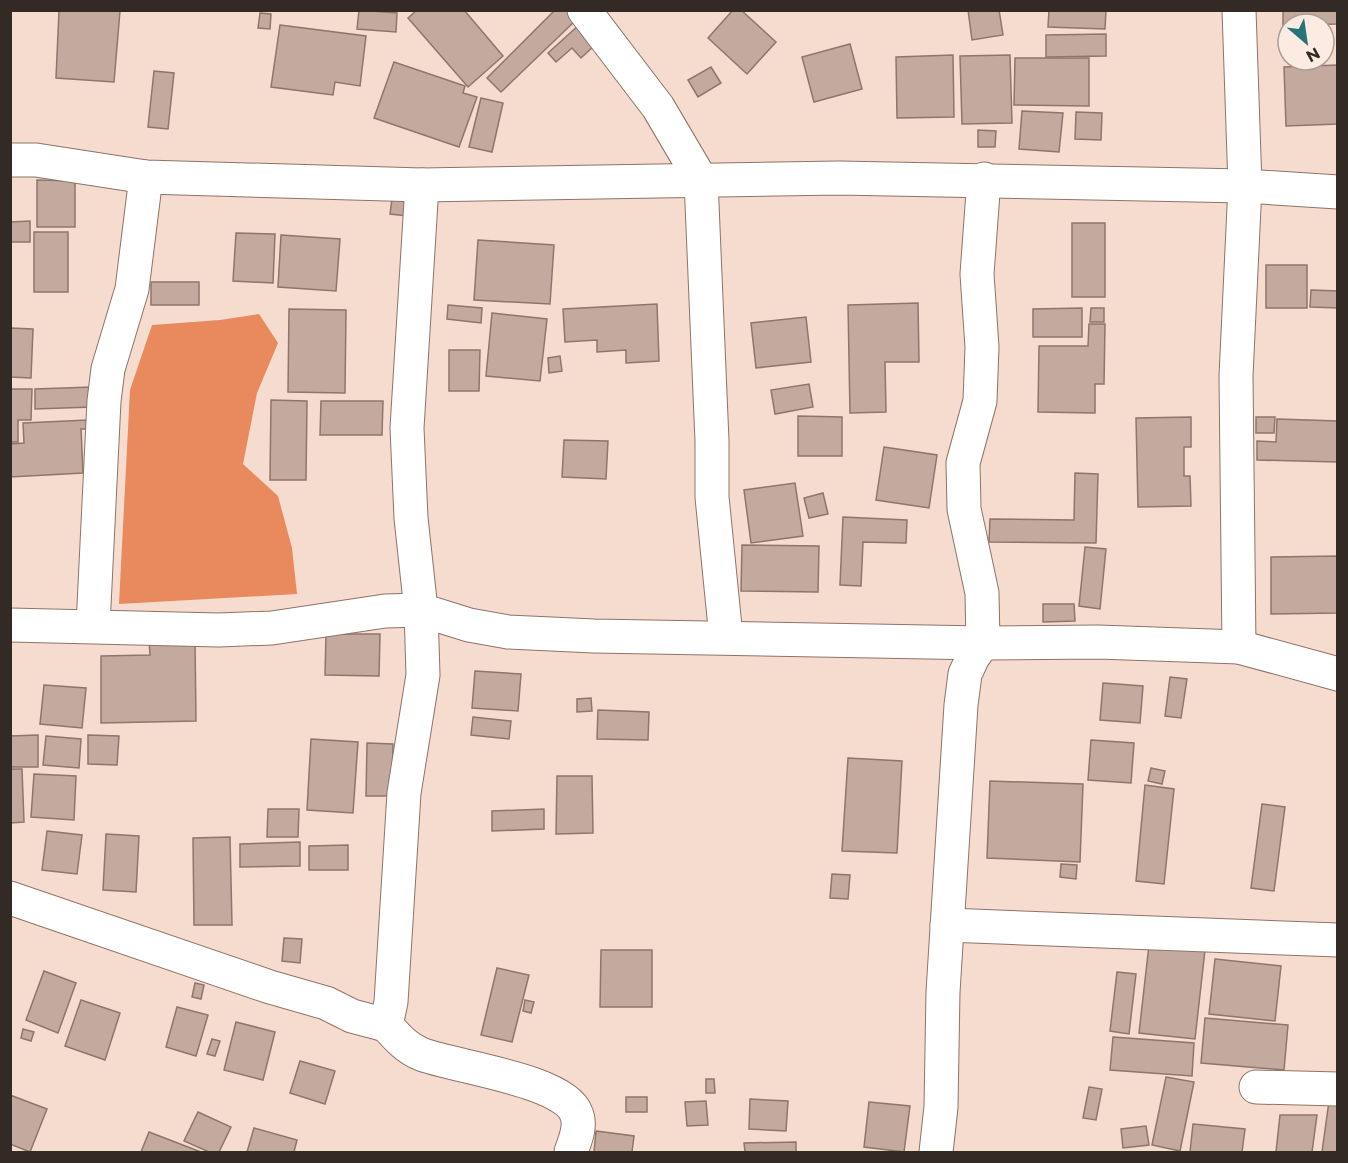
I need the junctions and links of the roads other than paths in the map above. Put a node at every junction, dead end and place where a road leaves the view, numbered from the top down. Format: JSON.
{"nodes":[{"id":1,"x":584,"y":10,"type":"edge"},
{"id":2,"x":1239,"y":10,"type":"edge"},
{"id":3,"x":10,"y":160,"type":"edge"},
{"id":4,"x":146,"y":177,"type":"junction"},
{"id":5,"x":984,"y":179,"type":"junction"},
{"id":6,"x":701,"y":180,"type":"junction"},
{"id":7,"x":422,"y":185,"type":"junction"},
{"id":8,"x":1245,"y":186,"type":"junction"},
{"id":9,"x":1338,"y":192,"type":"edge"},
{"id":10,"x":421,"y":610,"type":"junction"},
{"id":11,"x":10,"y":625,"type":"edge"},
{"id":12,"x":93,"y":626,"type":"junction"},
{"id":13,"x":726,"y":637,"type":"junction"},
{"id":14,"x":983,"y":643,"type":"junction"},
{"id":15,"x":1239,"y":647,"type":"junction"},
{"id":16,"x":1338,"y":674,"type":"edge"},
{"id":17,"x":10,"y":898,"type":"edge"},
{"id":18,"x":947,"y":925,"type":"junction"},
{"id":19,"x":1338,"y":940,"type":"edge"},
{"id":20,"x":386,"y":1025,"type":"junction"},
{"id":21,"x":1256,"y":1087,"type":"dead end"},
{"id":22,"x":1338,"y":1089,"type":"edge"},
{"id":23,"x":570,"y":1152,"type":"edge"},
{"id":24,"x":936,"y":1152,"type":"edge"}],
"edges":[{"from":1,"to":6,"type":"street"},
{"from":2,"to":8,"type":"street"},
{"from":3,"to":4,"type":"street"},
{"from":4,"to":7,"type":"street"},
{"from":4,"to":12,"type":"street"},
{"from":5,"to":6,"type":"street"},
{"from":5,"to":8,"type":"street"},
{"from":5,"to":14,"type":"street"},
{"from":6,"to":7,"type":"street"},
{"from":6,"to":13,"type":"street"},
{"from":7,"to":10,"type":"street"},
{"from":8,"to":9,"type":"street"},
{"from":8,"to":15,"type":"street"},
{"from":10,"to":12,"type":"street"},
{"from":10,"to":13,"type":"street"},
{"from":10,"to":20,"type":"street"},
{"from":11,"to":12,"type":"street"},
{"from":13,"to":14,"type":"street"},
{"from":14,"to":15,"type":"street"},
{"from":14,"to":18,"type":"street"},
{"from":15,"to":16,"type":"street"},
{"from":17,"to":20,"type":"street"},
{"from":18,"to":19,"type":"street"},
{"from":18,"to":24,"type":"street"},
{"from":20,"to":23,"type":"street"},
{"from":21,"to":22,"type":"street"}]}
